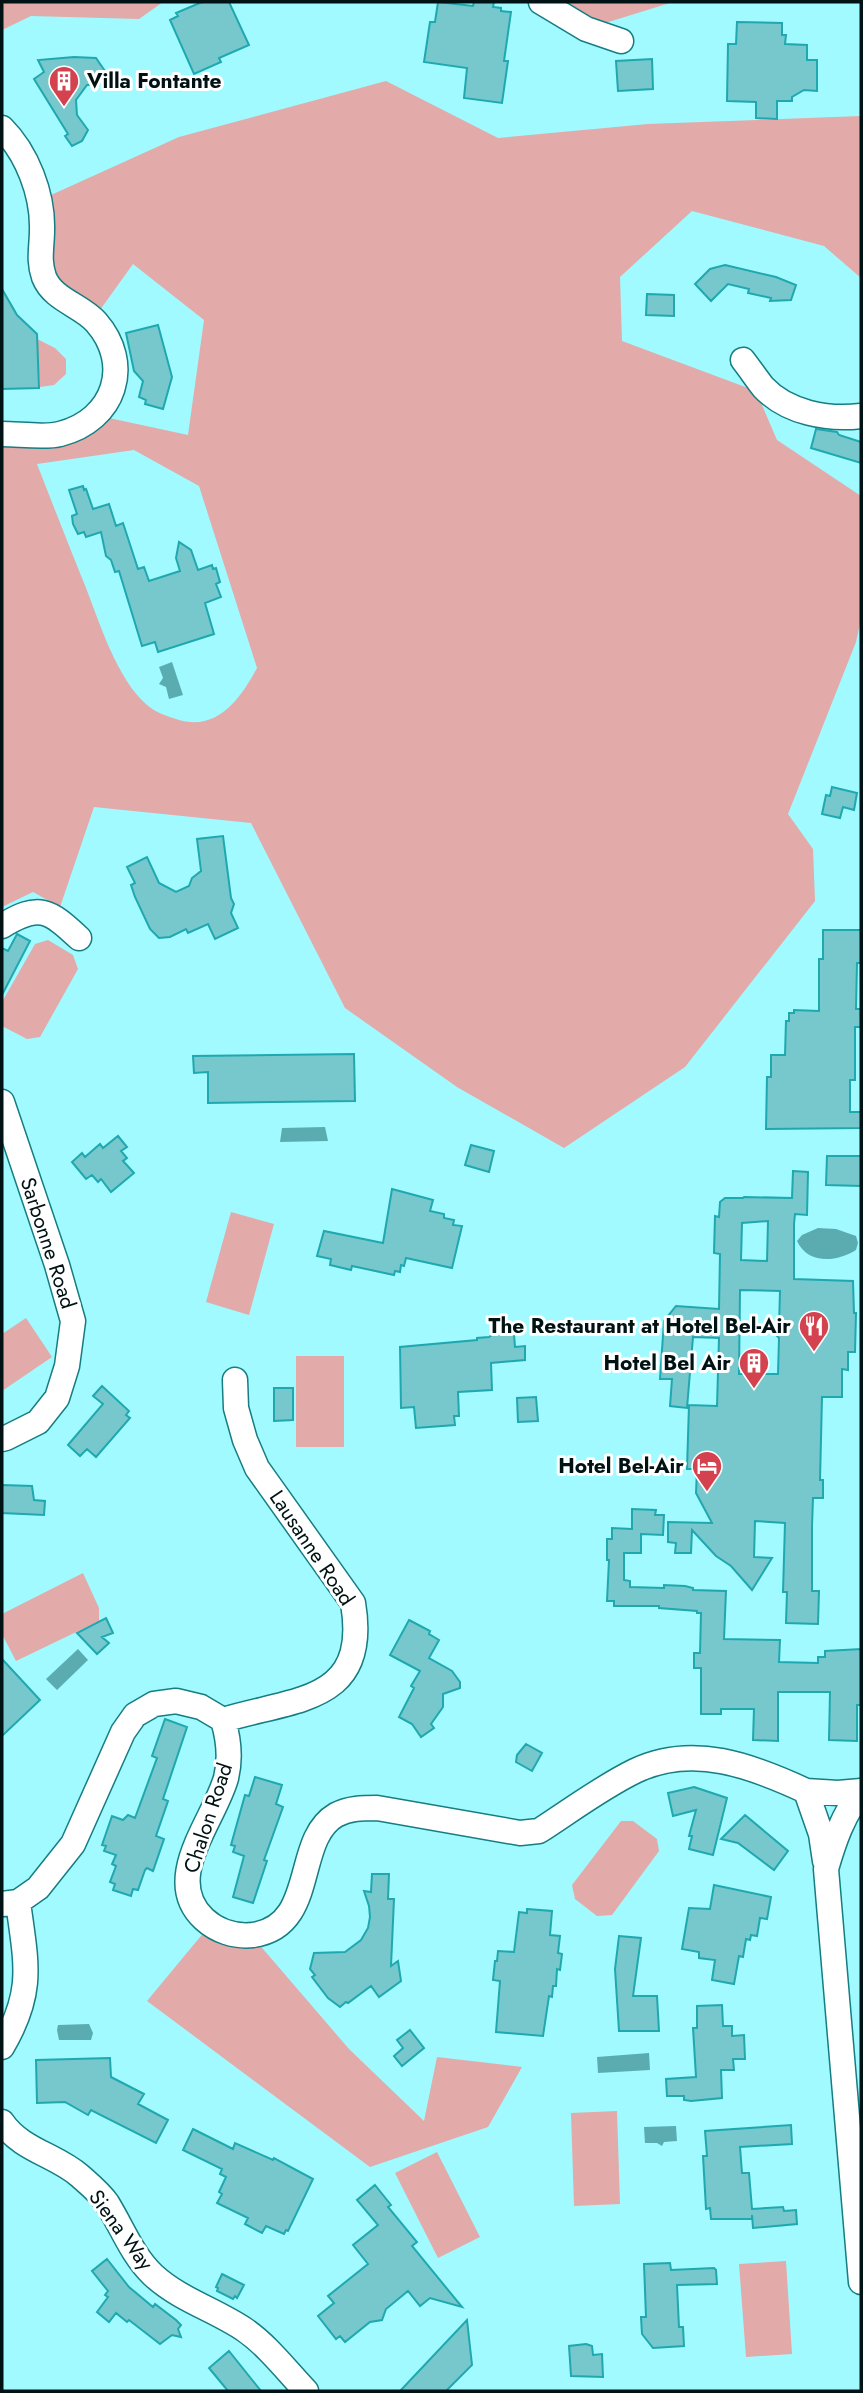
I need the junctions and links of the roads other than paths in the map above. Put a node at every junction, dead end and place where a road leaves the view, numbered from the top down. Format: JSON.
{"nodes":[{"id":1,"x":541,"y":2,"type":"edge"},
{"id":2,"x":621,"y":41,"type":"dead end"},
{"id":3,"x":2,"y":128,"type":"edge"},
{"id":4,"x":743,"y":360,"type":"dead end"},
{"id":5,"x":861,"y":416,"type":"edge"},
{"id":6,"x":2,"y":434,"type":"edge"},
{"id":7,"x":2,"y":926,"type":"edge"},
{"id":8,"x":79,"y":937,"type":"dead end"},
{"id":9,"x":2,"y":1102,"type":"edge"},
{"id":10,"x":235,"y":1380,"type":"dead end"},
{"id":11,"x":2,"y":1438,"type":"edge"},
{"id":12,"x":223,"y":1720,"type":"junction"},
{"id":13,"x":806,"y":1791,"type":"junction"},
{"id":14,"x":861,"y":1791,"type":"edge"},
{"id":15,"x":826,"y":1869,"type":"junction"},
{"id":16,"x":10,"y":1903,"type":"edge"},
{"id":17,"x":2,"y":2047,"type":"edge"},
{"id":18,"x":2,"y":2122,"type":"edge"},
{"id":19,"x":861,"y":2282,"type":"edge"},
{"id":20,"x":306,"y":2391,"type":"edge"}],
"edges":[{"from":1,"to":2,"type":"street"},
{"from":3,"to":6,"type":"street"},
{"from":4,"to":5,"type":"street"},
{"from":7,"to":8,"type":"street"},
{"from":9,"to":11,"type":"street","name":"Sarbonne Road"},
{"from":10,"to":12,"type":"street","name":"Lausanne Road"},
{"from":12,"to":13,"type":"street","name":"Chalon Road"},
{"from":12,"to":16,"type":"street"},
{"from":13,"to":14,"type":"street","name":"Chalon Road"},
{"from":13,"to":15,"type":"street"},
{"from":14,"to":15,"type":"street"},
{"from":15,"to":19,"type":"street"},
{"from":16,"to":17,"type":"street"},
{"from":18,"to":20,"type":"street","name":"Siena Way"}]}
